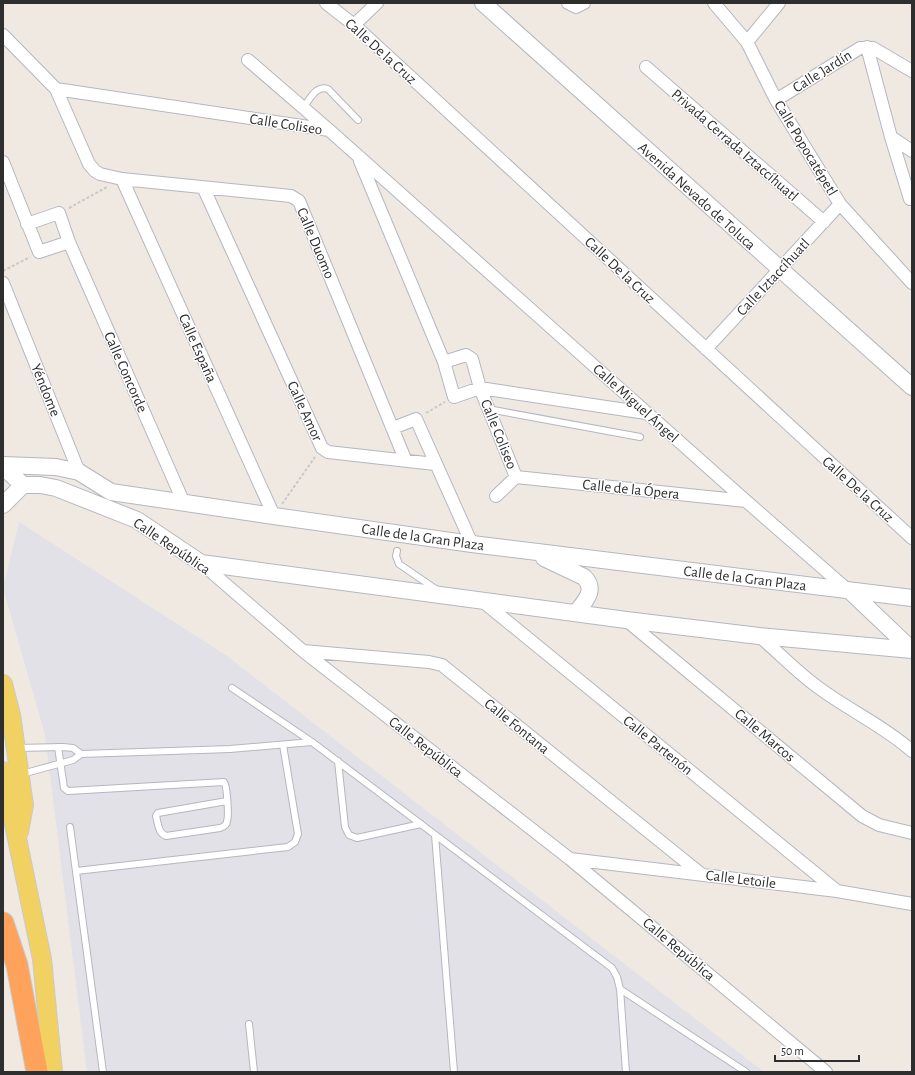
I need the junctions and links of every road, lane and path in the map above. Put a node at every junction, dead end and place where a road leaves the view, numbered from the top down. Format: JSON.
{"nodes":[{"id":1,"x":326,"y":3,"type":"edge"},
{"id":2,"x":340,"y":3,"type":"edge"},
{"id":3,"x":377,"y":3,"type":"edge"},
{"id":4,"x":483,"y":3,"type":"edge"},
{"id":5,"x":568,"y":3,"type":"edge"},
{"id":6,"x":584,"y":3,"type":"edge"},
{"id":7,"x":714,"y":3,"type":"edge"},
{"id":8,"x":779,"y":3,"type":"edge"},
{"id":9,"x":354,"y":25,"type":"junction"},
{"id":10,"x":3,"y":35,"type":"edge"},
{"id":11,"x":747,"y":42,"type":"junction"},
{"id":12,"x":866,"y":47,"type":"junction"},
{"id":13,"x":248,"y":60,"type":"dead end"},
{"id":14,"x":646,"y":67,"type":"dead end"},
{"id":15,"x":912,"y":71,"type":"edge"},
{"id":16,"x":56,"y":89,"type":"junction"},
{"id":17,"x":776,"y":100,"type":"junction"},
{"id":18,"x":303,"y":108,"type":"junction"},
{"id":19,"x":358,"y":120,"type":"dead end"},
{"id":20,"x":329,"y":130,"type":"junction"},
{"id":21,"x":891,"y":137,"type":"junction"},
{"id":22,"x":912,"y":150,"type":"edge"},
{"id":23,"x":358,"y":157,"type":"junction"},
{"id":24,"x":3,"y":162,"type":"edge"},
{"id":25,"x":122,"y":180,"type":"junction"},
{"id":26,"x":204,"y":188,"type":"junction"},
{"id":27,"x":910,"y":199,"type":"dead end"},
{"id":28,"x":840,"y":204,"type":"junction"},
{"id":29,"x":59,"y":213,"type":"junction"},
{"id":30,"x":824,"y":222,"type":"junction"},
{"id":31,"x":27,"y":224,"type":"junction"},
{"id":32,"x":69,"y":242,"type":"junction"},
{"id":33,"x":39,"y":252,"type":"junction"},
{"id":34,"x":780,"y":270,"type":"junction"},
{"id":35,"x":3,"y":271,"type":"edge"},
{"id":36,"x":3,"y":283,"type":"edge"},
{"id":37,"x":912,"y":283,"type":"edge"},
{"id":38,"x":8,"y":311,"type":"edge"},
{"id":39,"x":706,"y":349,"type":"junction"},
{"id":40,"x":444,"y":362,"type":"junction"},
{"id":41,"x":912,"y":387,"type":"edge"},
{"id":42,"x":480,"y":388,"type":"junction"},
{"id":43,"x":454,"y":397,"type":"junction"},
{"id":44,"x":488,"y":409,"type":"junction"},
{"id":45,"x":646,"y":412,"type":"junction"},
{"id":46,"x":416,"y":419,"type":"junction"},
{"id":47,"x":393,"y":428,"type":"junction"},
{"id":48,"x":640,"y":437,"type":"dead end"},
{"id":49,"x":322,"y":448,"type":"junction"},
{"id":50,"x":405,"y":460,"type":"junction"},
{"id":51,"x":435,"y":464,"type":"junction"},
{"id":52,"x":3,"y":466,"type":"edge"},
{"id":53,"x":79,"y":472,"type":"junction"},
{"id":54,"x":516,"y":477,"type":"junction"},
{"id":55,"x":23,"y":485,"type":"junction"},
{"id":56,"x":496,"y":496,"type":"dead end"},
{"id":57,"x":183,"y":501,"type":"junction"},
{"id":58,"x":746,"y":501,"type":"junction"},
{"id":59,"x":3,"y":505,"type":"edge"},
{"id":60,"x":274,"y":516,"type":"junction"},
{"id":61,"x":912,"y":538,"type":"edge"},
{"id":62,"x":472,"y":544,"type":"junction"},
{"id":63,"x":397,"y":551,"type":"dead end"},
{"id":64,"x":530,"y":552,"type":"junction"},
{"id":65,"x":200,"y":563,"type":"junction"},
{"id":66,"x":850,"y":592,"type":"junction"},
{"id":67,"x":443,"y":595,"type":"junction"},
{"id":68,"x":912,"y":598,"type":"edge"},
{"id":69,"x":480,"y":600,"type":"junction"},
{"id":70,"x":576,"y":613,"type":"junction"},
{"id":71,"x":626,"y":620,"type":"junction"},
{"id":72,"x":760,"y":636,"type":"junction"},
{"id":73,"x":912,"y":650,"type":"edge"},
{"id":74,"x":303,"y":651,"type":"junction"},
{"id":75,"x":3,"y":684,"type":"edge"},
{"id":76,"x":232,"y":688,"type":"dead end"},
{"id":77,"x":312,"y":742,"type":"junction"},
{"id":78,"x":283,"y":745,"type":"junction"},
{"id":79,"x":58,"y":747,"type":"junction"},
{"id":80,"x":16,"y":748,"type":"junction"},
{"id":81,"x":912,"y":751,"type":"edge"},
{"id":82,"x":80,"y":754,"type":"junction"},
{"id":83,"x":338,"y":761,"type":"junction"},
{"id":84,"x":60,"y":764,"type":"junction"},
{"id":85,"x":12,"y":773,"type":"edge"},
{"id":86,"x":227,"y":801,"type":"junction"},
{"id":87,"x":421,"y":824,"type":"junction"},
{"id":88,"x":70,"y":827,"type":"dead end"},
{"id":89,"x":912,"y":833,"type":"edge"},
{"id":90,"x":435,"y":835,"type":"junction"},
{"id":91,"x":570,"y":859,"type":"junction"},
{"id":92,"x":76,"y":871,"type":"junction"},
{"id":93,"x":701,"y":874,"type":"junction"},
{"id":94,"x":837,"y":891,"type":"junction"},
{"id":95,"x":912,"y":904,"type":"edge"},
{"id":96,"x":3,"y":923,"type":"edge"},
{"id":97,"x":3,"y":946,"type":"edge"},
{"id":98,"x":620,"y":989,"type":"junction"},
{"id":99,"x":249,"y":1024,"type":"dead end"},
{"id":100,"x":740,"y":1070,"type":"edge"},
{"id":101,"x":23,"y":1072,"type":"edge"},
{"id":102,"x":37,"y":1072,"type":"edge"},
{"id":103,"x":53,"y":1072,"type":"edge"},
{"id":104,"x":103,"y":1072,"type":"edge"},
{"id":105,"x":254,"y":1072,"type":"edge"},
{"id":106,"x":454,"y":1072,"type":"edge"},
{"id":107,"x":626,"y":1072,"type":"edge"},
{"id":108,"x":746,"y":1072,"type":"edge"},
{"id":109,"x":826,"y":1072,"type":"edge"}],
"edges":[{"from":1,"to":9,"type":"street","name":"Calle De la Cruz"},
{"from":2,"to":9,"type":"street"},
{"from":3,"to":9,"type":"street"},
{"from":4,"to":34,"type":"street","name":"Avenida Nevado de Toluca"},
{"from":5,"to":6,"type":"street"},
{"from":7,"to":11,"type":"street","name":"Calle Popocatépetl"},
{"from":8,"to":11,"type":"street"},
{"from":9,"to":39,"type":"street","name":"Calle De la Cruz"},
{"from":10,"to":16,"type":"street"},
{"from":11,"to":17,"type":"street","name":"Calle Popocatépetl"},
{"from":12,"to":15,"type":"street","name":"Calle Jardín"},
{"from":12,"to":17,"type":"street","name":"Calle Jardín"},
{"from":12,"to":21,"type":"street"},
{"from":13,"to":18,"type":"street"},
{"from":14,"to":30,"type":"street","name":"Privada Cerrada Iztaccíhuatl"},
{"from":16,"to":20,"type":"street","name":"Calle Coliseo"},
{"from":16,"to":25,"type":"street","name":"Calle Duomo"},
{"from":17,"to":28,"type":"street","name":"Calle Popocatépetl"},
{"from":18,"to":19,"type":"lane"},
{"from":18,"to":20,"type":"street"},
{"from":20,"to":23,"type":"street","name":"Calle Coliseo"},
{"from":21,"to":22,"type":"street"},
{"from":21,"to":27,"type":"street"},
{"from":23,"to":40,"type":"street","name":"Calle Coliseo"},
{"from":23,"to":45,"type":"street","name":"Calle Miguel Ángel"},
{"from":24,"to":31,"type":"street"},
{"from":25,"to":26,"type":"street","name":"Calle Duomo"},
{"from":25,"to":29,"type":"path"},
{"from":25,"to":60,"type":"street","name":"Calle España"},
{"from":26,"to":47,"type":"street","name":"Calle Duomo"},
{"from":26,"to":49,"type":"street","name":"Calle Amor"},
{"from":28,"to":30,"type":"street","name":"Calle Iztaccíhuatl"},
{"from":28,"to":37,"type":"street","name":"Calle Popocatépetl"},
{"from":29,"to":31,"type":"street"},
{"from":29,"to":32,"type":"street"},
{"from":30,"to":34,"type":"street","name":"Calle Iztaccíhuatl"},
{"from":31,"to":33,"type":"street"},
{"from":32,"to":33,"type":"street"},
{"from":32,"to":57,"type":"street","name":"Calle Concorde"},
{"from":33,"to":35,"type":"path"},
{"from":34,"to":39,"type":"street","name":"Calle Iztaccíhuatl"},
{"from":34,"to":41,"type":"street","name":"Avenida Nevado de Toluca"},
{"from":36,"to":38,"type":"street"},
{"from":38,"to":53,"type":"street","name":"Yéndome"},
{"from":39,"to":61,"type":"street","name":"Calle De la Cruz"},
{"from":40,"to":42,"type":"street","name":"Calle Coliseo"},
{"from":40,"to":43,"type":"street","name":"Calle Coliseo"},
{"from":42,"to":43,"type":"street","name":"Calle Coliseo"},
{"from":42,"to":44,"type":"street","name":"Calle Coliseo"},
{"from":42,"to":45,"type":"street"},
{"from":43,"to":46,"type":"path"},
{"from":44,"to":48,"type":"lane"},
{"from":44,"to":54,"type":"street","name":"Calle Coliseo"},
{"from":45,"to":58,"type":"street","name":"Calle Miguel Ángel"},
{"from":46,"to":47,"type":"street"},
{"from":46,"to":51,"type":"street"},
{"from":47,"to":50,"type":"street","name":"Calle Duomo"},
{"from":49,"to":50,"type":"street","name":"Calle Amor"},
{"from":49,"to":60,"type":"path"},
{"from":50,"to":51,"type":"street","name":"Calle Amor"},
{"from":51,"to":62,"type":"street"},
{"from":52,"to":53,"type":"street","name":"Calle de la Gran Plaza"},
{"from":52,"to":55,"type":"street"},
{"from":53,"to":57,"type":"street","name":"Calle de la Gran Plaza"},
{"from":54,"to":56,"type":"street","name":"Calle Coliseo"},
{"from":54,"to":58,"type":"street","name":"Calle de la Ópera"},
{"from":55,"to":59,"type":"street"},
{"from":55,"to":65,"type":"street","name":"Calle República"},
{"from":57,"to":60,"type":"street","name":"Calle de la Gran Plaza"},
{"from":58,"to":66,"type":"street","name":"Calle Miguel Ángel"},
{"from":60,"to":62,"type":"street","name":"Calle de la Gran Plaza"},
{"from":62,"to":64,"type":"street","name":"Calle de la Gran Plaza"},
{"from":63,"to":67,"type":"lane"},
{"from":64,"to":66,"type":"street","name":"Calle de la Gran Plaza"},
{"from":64,"to":70,"type":"street"},
{"from":65,"to":67,"type":"street"},
{"from":65,"to":74,"type":"street","name":"Calle República"},
{"from":66,"to":68,"type":"street","name":"Calle de la Gran Plaza"},
{"from":66,"to":73,"type":"street","name":"Calle Miguel Ángel"},
{"from":67,"to":69,"type":"street"},
{"from":69,"to":70,"type":"street"},
{"from":69,"to":94,"type":"street","name":"Calle Partenón"},
{"from":70,"to":71,"type":"street"},
{"from":71,"to":72,"type":"street"},
{"from":71,"to":89,"type":"street","name":"Calle Marcos"},
{"from":72,"to":73,"type":"street"},
{"from":72,"to":81,"type":"street"},
{"from":74,"to":91,"type":"street","name":"Calle República"},
{"from":74,"to":93,"type":"street","name":"Calle Fontana"},
{"from":75,"to":80,"type":"main road"},
{"from":76,"to":77,"type":"lane"},
{"from":77,"to":78,"type":"lane"},
{"from":77,"to":83,"type":"lane"},
{"from":78,"to":82,"type":"lane"},
{"from":78,"to":92,"type":"lane"},
{"from":79,"to":80,"type":"lane"},
{"from":79,"to":82,"type":"lane"},
{"from":79,"to":84,"type":"lane"},
{"from":80,"to":85,"type":"main road"},
{"from":82,"to":84,"type":"lane"},
{"from":83,"to":87,"type":"lane"},
{"from":83,"to":87,"type":"lane"},
{"from":84,"to":85,"type":"lane"},
{"from":84,"to":86,"type":"lane"},
{"from":85,"to":103,"type":"main road"},
{"from":86,"to":86,"type":"lane"},
{"from":87,"to":90,"type":"lane"},
{"from":88,"to":92,"type":"lane"},
{"from":90,"to":98,"type":"lane"},
{"from":90,"to":106,"type":"lane"},
{"from":91,"to":93,"type":"street","name":"Calle Letoile"},
{"from":91,"to":109,"type":"street","name":"Calle República"},
{"from":92,"to":104,"type":"lane"},
{"from":93,"to":94,"type":"street","name":"Calle Letoile"},
{"from":94,"to":95,"type":"street","name":"Calle Letoile"},
{"from":96,"to":102,"type":"highway"},
{"from":97,"to":101,"type":"highway"},
{"from":98,"to":100,"type":"lane"},
{"from":98,"to":107,"type":"lane"},
{"from":99,"to":105,"type":"lane"},
{"from":100,"to":108,"type":"lane"}]}
